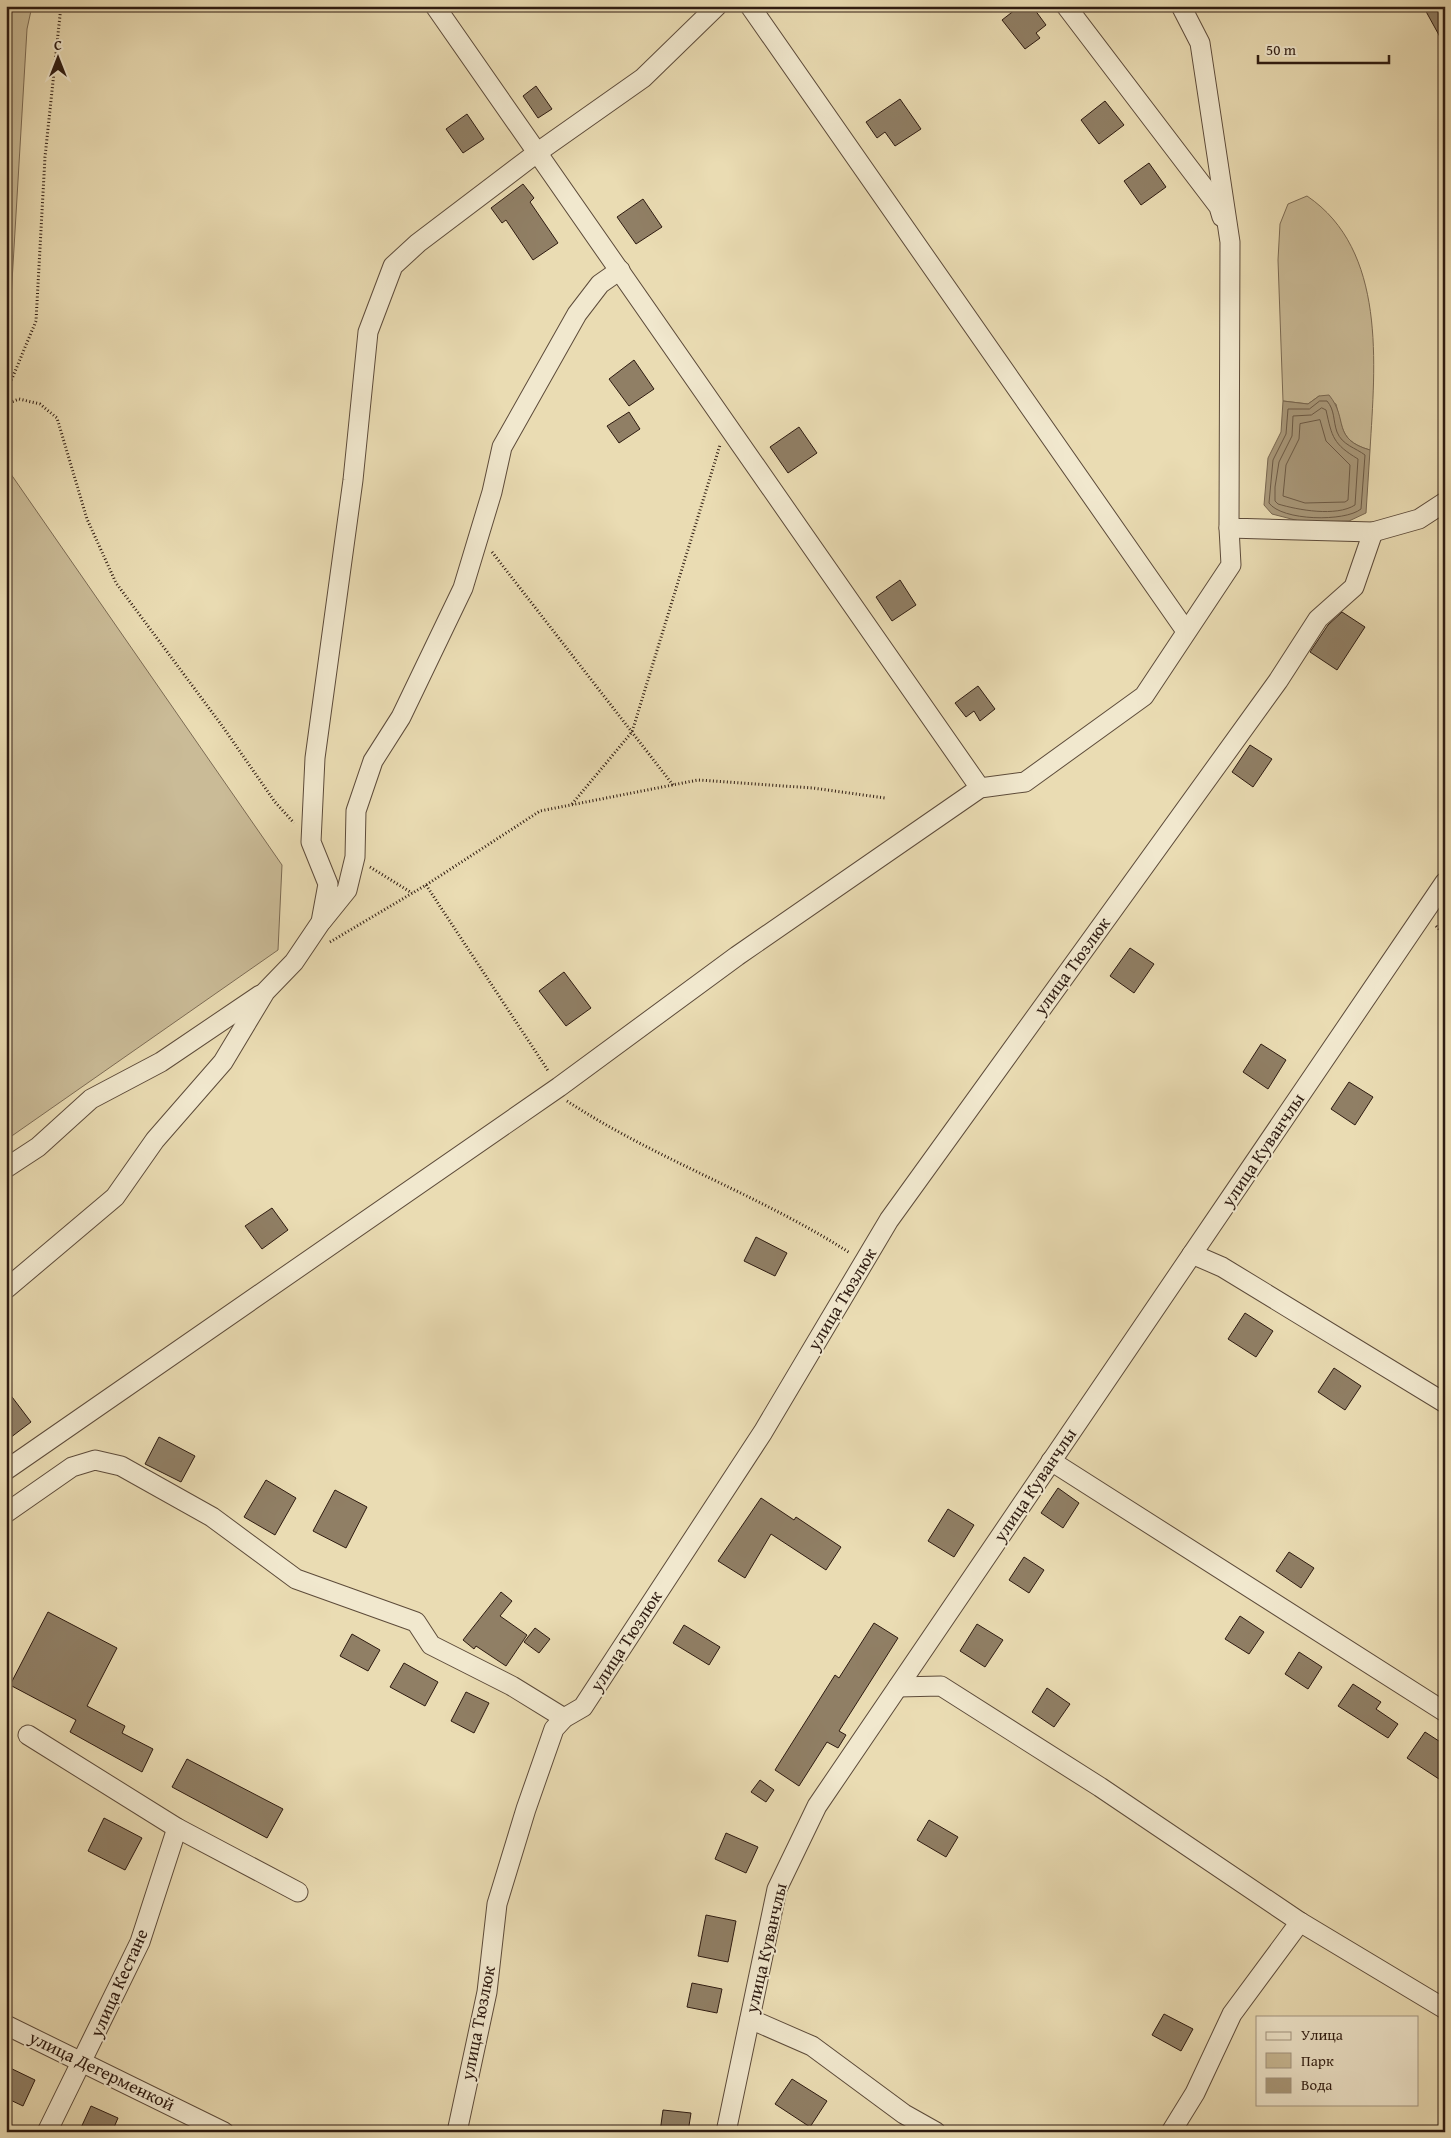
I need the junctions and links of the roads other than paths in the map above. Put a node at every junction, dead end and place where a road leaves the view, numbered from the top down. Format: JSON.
{"nodes":[{"id":1,"x":435,"y":6,"type":"edge"},
{"id":2,"x":716,"y":6,"type":"edge"},
{"id":3,"x":750,"y":6,"type":"edge"},
{"id":4,"x":1066,"y":6,"type":"edge"},
{"id":5,"x":1181,"y":6,"type":"edge"},
{"id":6,"x":538,"y":152,"type":"junction"},
{"id":7,"x":1230,"y":242,"type":"junction"},
{"id":8,"x":620,"y":270,"type":"junction"},
{"id":9,"x":1445,"y":502,"type":"edge"},
{"id":10,"x":1229,"y":528,"type":"junction"},
{"id":11,"x":1373,"y":532,"type":"junction"},
{"id":12,"x":1186,"y":632,"type":"junction"},
{"id":13,"x":980,"y":788,"type":"junction"},
{"id":14,"x":1445,"y":882,"type":"edge"},
{"id":15,"x":321,"y":922,"type":"junction"},
{"id":16,"x":265,"y":992,"type":"junction"},
{"id":17,"x":6,"y":1168,"type":"edge"},
{"id":18,"x":1192,"y":1254,"type":"junction"},
{"id":19,"x":6,"y":1289,"type":"edge"},
{"id":20,"x":1445,"y":1403,"type":"edge"},
{"id":21,"x":1051,"y":1461,"type":"junction"},
{"id":22,"x":6,"y":1470,"type":"edge"},
{"id":23,"x":6,"y":1513,"type":"edge"},
{"id":24,"x":898,"y":1687,"type":"junction"},
{"id":25,"x":1445,"y":1712,"type":"edge"},
{"id":26,"x":564,"y":1718,"type":"junction"},
{"id":27,"x":28,"y":1735,"type":"dead end"},
{"id":28,"x":177,"y":1828,"type":"junction"},
{"id":29,"x":298,"y":1892,"type":"dead end"},
{"id":30,"x":1300,"y":1922,"type":"junction"},
{"id":31,"x":1445,"y":2009,"type":"edge"},
{"id":32,"x":750,"y":2019,"type":"junction"},
{"id":33,"x":6,"y":2024,"type":"edge"},
{"id":34,"x":83,"y":2061,"type":"junction"},
{"id":35,"x":47,"y":2132,"type":"edge"},
{"id":36,"x":224,"y":2132,"type":"edge"},
{"id":37,"x":457,"y":2132,"type":"edge"},
{"id":38,"x":726,"y":2132,"type":"edge"},
{"id":39,"x":936,"y":2132,"type":"edge"},
{"id":40,"x":1171,"y":2132,"type":"edge"}],
"edges":[{"from":1,"to":6,"type":"street"},
{"from":2,"to":6,"type":"street"},
{"from":3,"to":12,"type":"street"},
{"from":4,"to":7,"type":"street"},
{"from":5,"to":7,"type":"street"},
{"from":6,"to":8,"type":"street"},
{"from":6,"to":15,"type":"street"},
{"from":7,"to":10,"type":"street"},
{"from":8,"to":13,"type":"street"},
{"from":8,"to":15,"type":"street"},
{"from":9,"to":11,"type":"street"},
{"from":10,"to":11,"type":"street"},
{"from":10,"to":12,"type":"street"},
{"from":11,"to":26,"type":"street","name":"улица Тюзлюк"},
{"from":12,"to":13,"type":"street"},
{"from":13,"to":22,"type":"street"},
{"from":14,"to":18,"type":"street","name":"улица Куванчлы"},
{"from":15,"to":16,"type":"street"},
{"from":16,"to":17,"type":"street"},
{"from":16,"to":19,"type":"street"},
{"from":18,"to":20,"type":"street"},
{"from":18,"to":21,"type":"street","name":"улица Куванчлы"},
{"from":21,"to":24,"type":"street","name":"улица Куванчлы"},
{"from":21,"to":25,"type":"street"},
{"from":23,"to":26,"type":"street"},
{"from":24,"to":30,"type":"street"},
{"from":24,"to":32,"type":"street","name":"улица Куванчлы"},
{"from":26,"to":37,"type":"street","name":"улица Тюзлюк"},
{"from":27,"to":28,"type":"street"},
{"from":28,"to":29,"type":"street"},
{"from":28,"to":34,"type":"street","name":"улица Кестане"},
{"from":30,"to":31,"type":"street"},
{"from":30,"to":40,"type":"street"},
{"from":32,"to":38,"type":"street","name":"улица Куванчлы"},
{"from":32,"to":39,"type":"street"},
{"from":33,"to":34,"type":"street","name":"улица Дегерменкой"},
{"from":34,"to":35,"type":"street","name":"улица Кестане"},
{"from":34,"to":36,"type":"street","name":"улица Дегерменкой"}]}
